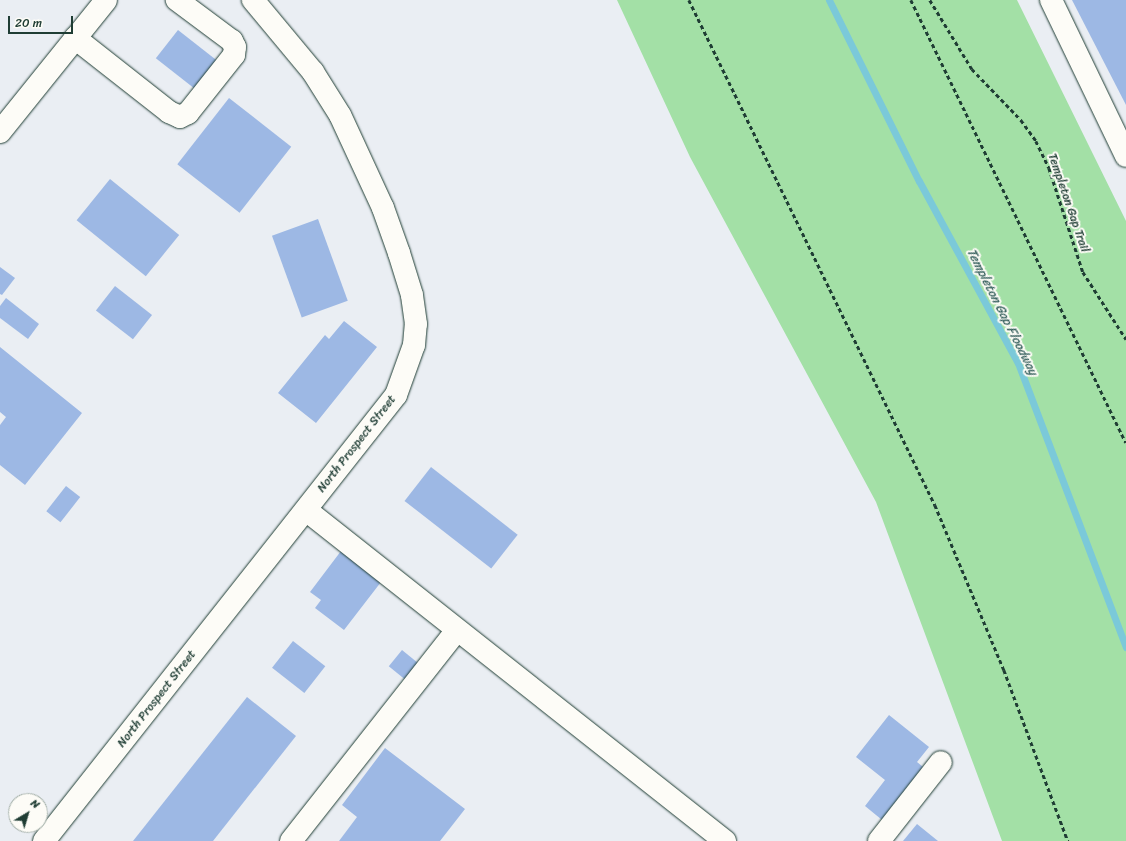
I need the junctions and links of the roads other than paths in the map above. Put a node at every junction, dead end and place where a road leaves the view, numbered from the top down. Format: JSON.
{"nodes":[{"id":1,"x":106,"y":0,"type":"edge"},
{"id":2,"x":177,"y":0,"type":"edge"},
{"id":3,"x":253,"y":0,"type":"edge"},
{"id":4,"x":1051,"y":0,"type":"edge"},
{"id":5,"x":75,"y":38,"type":"junction"},
{"id":6,"x":0,"y":132,"type":"edge"},
{"id":7,"x":1124,"y":145,"type":"edge"},
{"id":8,"x":306,"y":510,"type":"junction"},
{"id":9,"x":457,"y":630,"type":"junction"},
{"id":10,"x":941,"y":762,"type":"dead end"},
{"id":11,"x":44,"y":841,"type":"edge"},
{"id":12,"x":291,"y":841,"type":"edge"},
{"id":13,"x":725,"y":841,"type":"edge"},
{"id":14,"x":879,"y":841,"type":"edge"}],
"edges":[{"from":1,"to":5,"type":"street"},
{"from":2,"to":5,"type":"street"},
{"from":3,"to":8,"type":"street","name":"North Prospect Street"},
{"from":4,"to":7,"type":"street"},
{"from":5,"to":6,"type":"street"},
{"from":8,"to":9,"type":"street"},
{"from":8,"to":11,"type":"street","name":"North Prospect Street"},
{"from":9,"to":12,"type":"street"},
{"from":9,"to":13,"type":"street"},
{"from":10,"to":14,"type":"street"}]}
